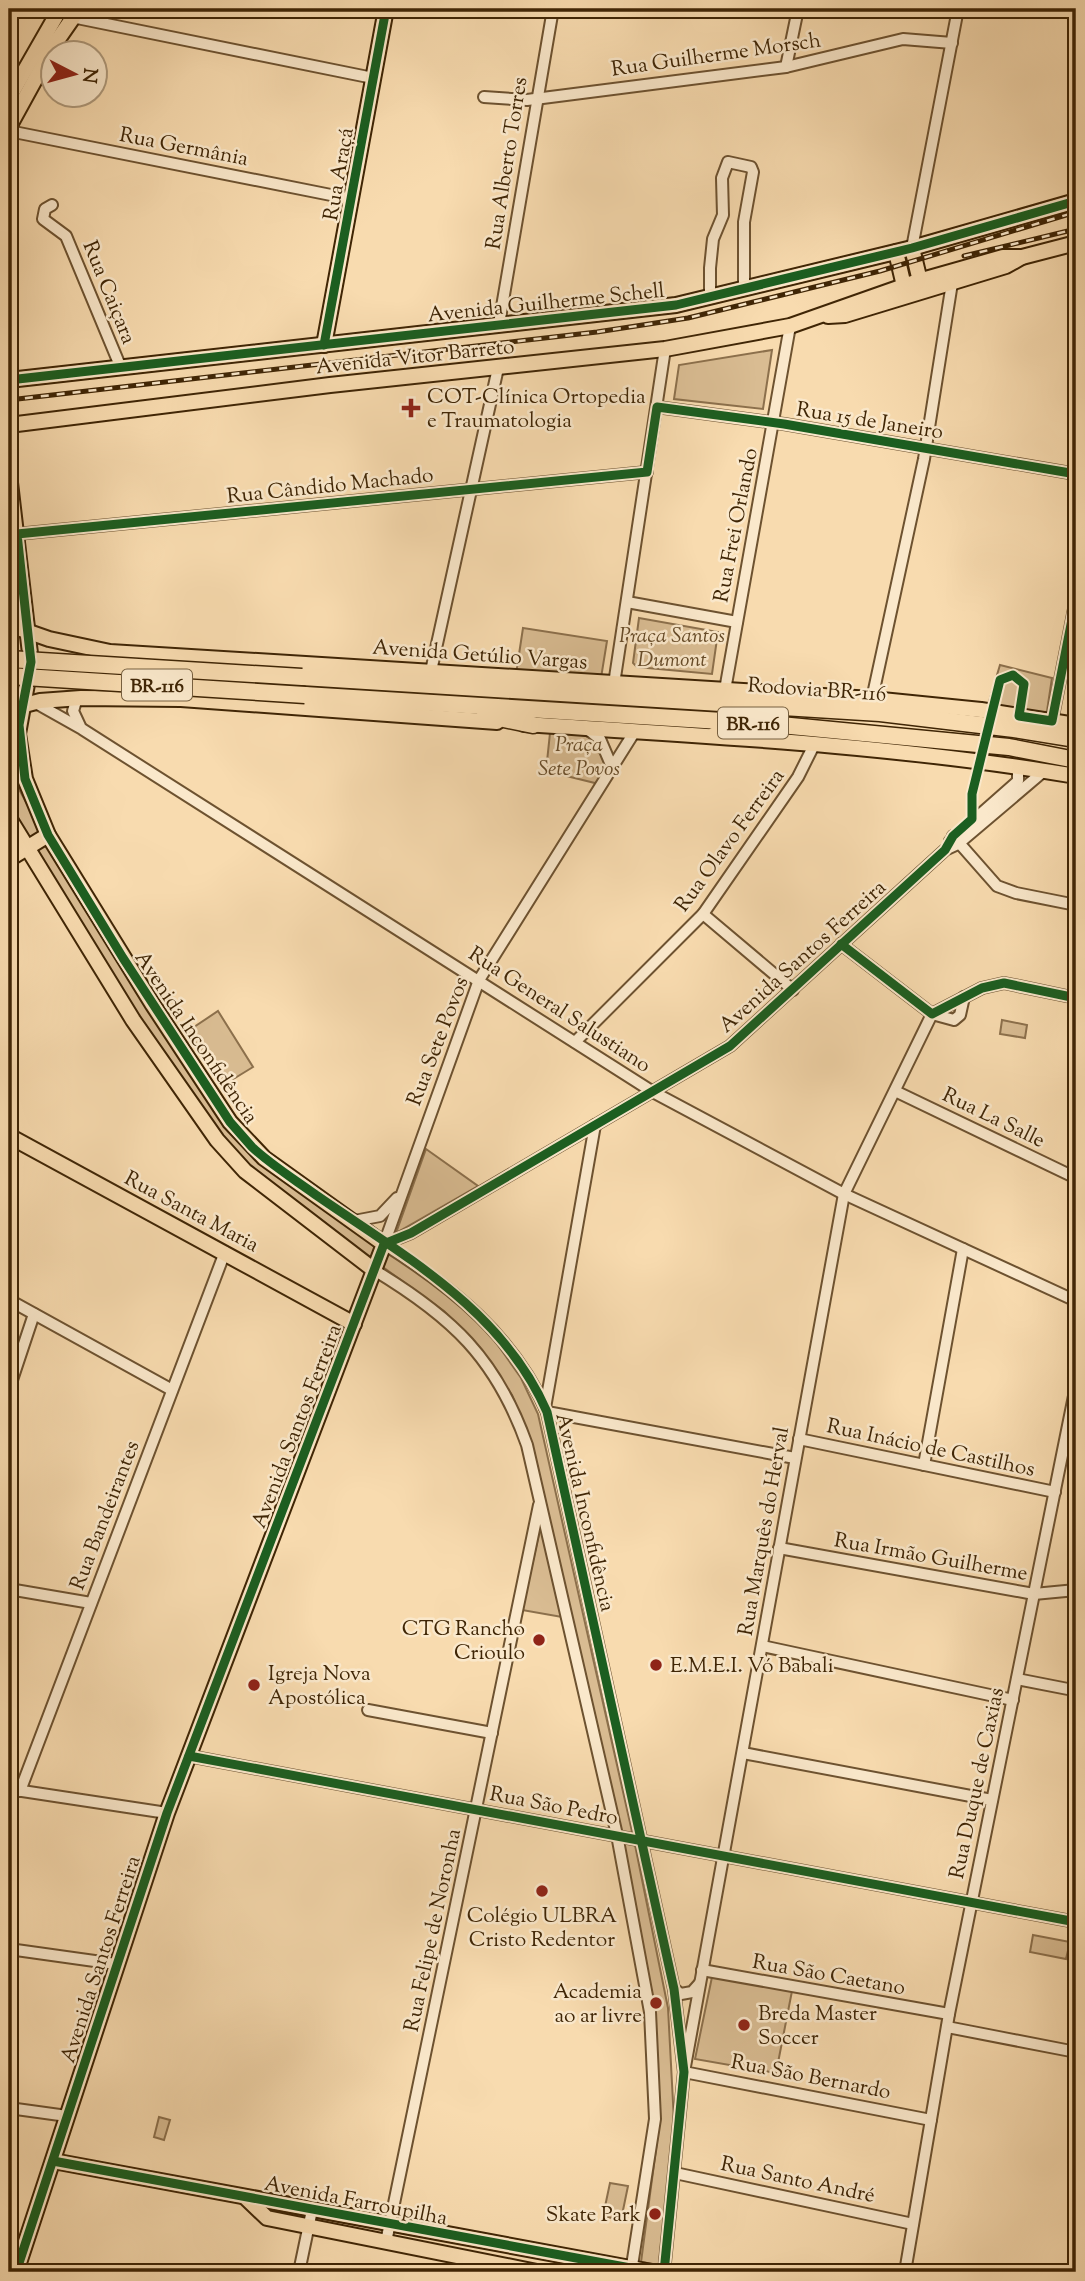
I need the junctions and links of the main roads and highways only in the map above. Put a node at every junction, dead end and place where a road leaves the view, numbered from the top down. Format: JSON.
{"nodes":[{"id":1,"x":386,"y":9,"type":"edge"},
{"id":2,"x":70,"y":11,"type":"edge"},
{"id":3,"x":9,"y":97,"type":"edge"},
{"id":4,"x":9,"y":129,"type":"edge"},
{"id":5,"x":1076,"y":201,"type":"edge"},
{"id":6,"x":1076,"y":243,"type":"edge"},
{"id":7,"x":912,"y":248,"type":"junction"},
{"id":8,"x":896,"y":252,"type":"junction"},
{"id":9,"x":1022,"y":257,"type":"junction"},
{"id":10,"x":920,"y":281,"type":"junction"},
{"id":11,"x":904,"y":286,"type":"junction"},
{"id":12,"x":823,"y":316,"type":"junction"},
{"id":13,"x":324,"y":345,"type":"junction"},
{"id":14,"x":9,"y":380,"type":"edge"},
{"id":15,"x":9,"y":425,"type":"edge"},
{"id":16,"x":9,"y":474,"type":"edge"},
{"id":17,"x":9,"y":587,"type":"edge"},
{"id":18,"x":9,"y":625,"type":"edge"},
{"id":19,"x":27,"y":631,"type":"junction"},
{"id":20,"x":86,"y":648,"type":"junction"},
{"id":21,"x":9,"y":659,"type":"edge"},
{"id":22,"x":9,"y":676,"type":"edge"},
{"id":23,"x":536,"y":680,"type":"junction"},
{"id":24,"x":466,"y":688,"type":"junction"},
{"id":25,"x":79,"y":698,"type":"junction"},
{"id":26,"x":427,"y":703,"type":"junction"},
{"id":27,"x":22,"y":706,"type":"edge"},
{"id":28,"x":770,"y":724,"type":"junction"},
{"id":29,"x":533,"y":725,"type":"junction"},
{"id":30,"x":1076,"y":725,"type":"edge"},
{"id":31,"x":715,"y":735,"type":"junction"},
{"id":32,"x":1076,"y":739,"type":"edge"},
{"id":33,"x":1009,"y":747,"type":"junction"},
{"id":34,"x":1076,"y":760,"type":"edge"},
{"id":35,"x":1076,"y":767,"type":"edge"},
{"id":36,"x":1076,"y":776,"type":"edge"},
{"id":37,"x":9,"y":818,"type":"edge"},
{"id":38,"x":51,"y":840,"type":"junction"},
{"id":39,"x":30,"y":853,"type":"junction"},
{"id":40,"x":9,"y":859,"type":"edge"},
{"id":41,"x":9,"y":1136,"type":"edge"},
{"id":42,"x":384,"y":1244,"type":"joint"},
{"id":43,"x":374,"y":1270,"type":"junction"},
{"id":44,"x":354,"y":1324,"type":"junction"},
{"id":45,"x":53,"y":2161,"type":"junction"},
{"id":46,"x":245,"y":2197,"type":"junction"},
{"id":47,"x":464,"y":2265,"type":"edge"},
{"id":48,"x":631,"y":2270,"type":"edge"},
{"id":49,"x":12,"y":2272,"type":"edge"},
{"id":50,"x":537,"y":2272,"type":"edge"},
{"id":51,"x":652,"y":2272,"type":"edge"}],
"edges":[{"from":1,"to":13,"type":"main road","name":"Rua Araçá"},
{"from":2,"to":3,"type":"main road"},
{"from":2,"to":4,"type":"main road"},
{"from":5,"to":7,"type":"main road","name":"Avenida Guilherme Schell"},
{"from":6,"to":9,"type":"main road"},
{"from":7,"to":8,"type":"main road","name":"Avenida Guilherme Schell"},
{"from":7,"to":10,"type":"main road"},
{"from":8,"to":11,"type":"main road"},
{"from":8,"to":13,"type":"main road","name":"Avenida Guilherme Schell"},
{"from":9,"to":10,"type":"main road"},
{"from":9,"to":12,"type":"main road"},
{"from":10,"to":11,"type":"main road"},
{"from":11,"to":12,"type":"main road"},
{"from":12,"to":15,"type":"main road","name":"Avenida Vitor Barreto"},
{"from":13,"to":14,"type":"main road","name":"Avenida Guilherme Schell"},
{"from":16,"to":19,"type":"main road","name":"Avenida Inconfidência"},
{"from":17,"to":19,"type":"main road","name":"Avenida Inconfidência"},
{"from":18,"to":19,"type":"main road","name":"Avenida Getúlio Vargas"},
{"from":19,"to":20,"type":"main road","name":"Avenida Getúlio Vargas"},
{"from":19,"to":27,"type":"main road","name":"Avenida Inconfidência"},
{"from":20,"to":23,"type":"main road","name":"Avenida Getúlio Vargas"},
{"from":20,"to":25,"type":"main road"},
{"from":21,"to":24,"type":"highway","name":"Rodovia BR-116","number":"BR-116","bridge":true},
{"from":22,"to":26,"type":"highway","name":"Rodovia BR-116","number":"BR-116","bridge":true},
{"from":23,"to":24,"type":"highway","number":"BR-116"},
{"from":23,"to":30,"type":"main road","name":"Avenida Getúlio Vargas"},
{"from":24,"to":32,"type":"highway","name":"Rodovia BR-116","number":"BR-116"},
{"from":25,"to":27,"type":"main road"},
{"from":25,"to":29,"type":"main road"},
{"from":26,"to":28,"type":"highway","name":"Rodovia BR-116","number":"BR-116"},
{"from":26,"to":29,"type":"highway","number":"BR-116"},
{"from":27,"to":38,"type":"main road","name":"Avenida Inconfidência"},
{"from":28,"to":31,"type":"highway"},
{"from":28,"to":33,"type":"highway","name":"Rodovia BR-116","number":"BR-116"},
{"from":29,"to":31,"type":"main road"},
{"from":31,"to":36,"type":"main road"},
{"from":33,"to":34,"type":"highway","name":"Rodovia BR-116","number":"BR-116"},
{"from":33,"to":35,"type":"highway","number":"BR-116"},
{"from":37,"to":39,"type":"main road","name":"Avenida Inconfidência"},
{"from":38,"to":39,"type":"main road"},
{"from":38,"to":42,"type":"main road","name":"Avenida Inconfidência"},
{"from":39,"to":40,"type":"main road"},
{"from":39,"to":43,"type":"main road","name":"Avenida Inconfidência"},
{"from":41,"to":44,"type":"main road","name":"Rua Santa Maria"},
{"from":42,"to":43,"type":"main road","name":"Avenida Santos Ferreira"},
{"from":43,"to":44,"type":"main road","name":"Avenida Santos Ferreira"},
{"from":44,"to":45,"type":"main road","name":"Avenida Santos Ferreira"},
{"from":45,"to":46,"type":"main road","name":"Avenida Farroupilha"},
{"from":45,"to":49,"type":"main road","name":"Avenida Santos Ferreira"},
{"from":46,"to":47,"type":"main road","name":"Avenida Farroupilha"},
{"from":46,"to":48,"type":"main road","name":"Avenida Farroupilha"},
{"from":47,"to":50,"type":"main road","name":"Avenida Farroupilha"},
{"from":48,"to":51,"type":"main road","name":"Avenida Farroupilha"}]}
